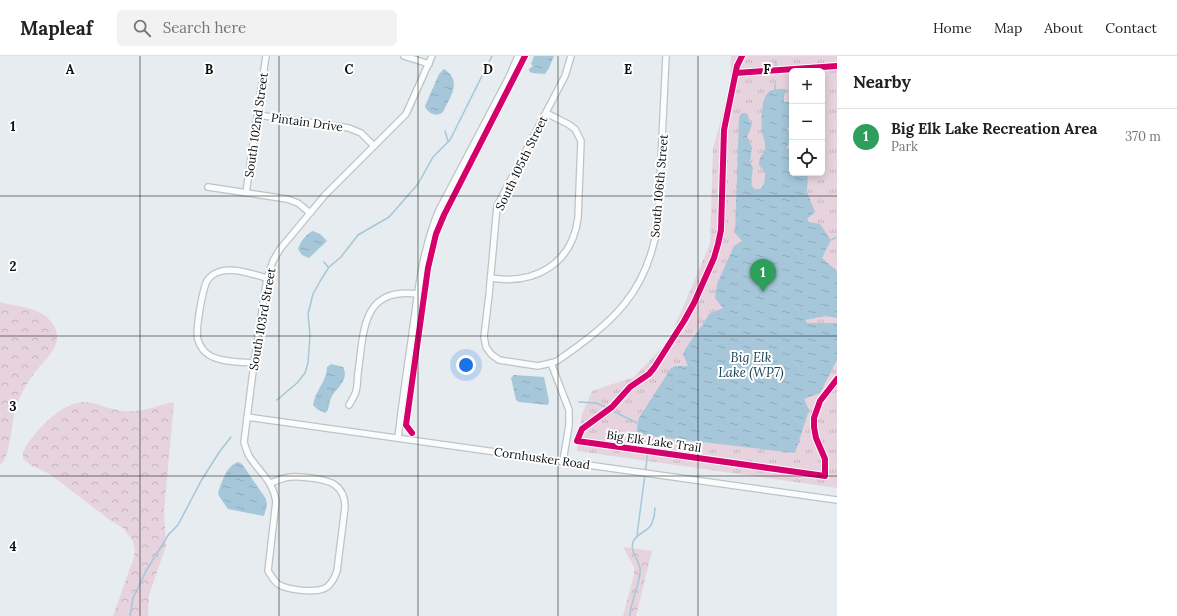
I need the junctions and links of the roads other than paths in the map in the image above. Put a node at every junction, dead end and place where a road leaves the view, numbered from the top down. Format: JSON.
{"nodes":[{"id":1,"x":266,"y":56,"type":"edge"},
{"id":2,"x":404,"y":56,"type":"edge"},
{"id":3,"x":432,"y":56,"type":"edge"},
{"id":4,"x":518,"y":56,"type":"edge"},
{"id":5,"x":571,"y":56,"type":"edge"},
{"id":6,"x":666,"y":56,"type":"edge"},
{"id":7,"x":429,"y":64,"type":"junction"},
{"id":8,"x":546,"y":113,"type":"junction"},
{"id":9,"x":258,"y":115,"type":"junction"},
{"id":10,"x":374,"y":146,"type":"junction"},
{"id":11,"x":208,"y":187,"type":"dead end"},
{"id":12,"x":246,"y":193,"type":"junction"},
{"id":13,"x":310,"y":213,"type":"junction"},
{"id":14,"x":267,"y":278,"type":"junction"},
{"id":15,"x":491,"y":278,"type":"junction"},
{"id":16,"x":417,"y":294,"type":"junction"},
{"id":17,"x":254,"y":363,"type":"junction"},
{"id":18,"x":551,"y":363,"type":"junction"},
{"id":19,"x":349,"y":405,"type":"dead end"},
{"id":20,"x":247,"y":417,"type":"junction"},
{"id":21,"x":398,"y":438,"type":"junction"},
{"id":22,"x":563,"y":461,"type":"junction"},
{"id":23,"x":270,"y":483,"type":"junction"},
{"id":24,"x":837,"y":500,"type":"edge"}],
"edges":[{"from":1,"to":9,"type":"street","name":"South 102nd Street"},
{"from":2,"to":7,"type":"street"},
{"from":3,"to":7,"type":"street","name":"South 103rd Street"},
{"from":4,"to":16,"type":"street"},
{"from":5,"to":8,"type":"street","name":"South 105th Street"},
{"from":6,"to":18,"type":"street","name":"South 106th Street"},
{"from":7,"to":10,"type":"street","name":"South 103rd Street"},
{"from":8,"to":15,"type":"street","name":"South 105th Street"},
{"from":8,"to":15,"type":"street"},
{"from":9,"to":10,"type":"street","name":"Pintain Drive"},
{"from":9,"to":12,"type":"street","name":"South 102nd Street"},
{"from":10,"to":13,"type":"street","name":"South 103rd Street"},
{"from":11,"to":12,"type":"street"},
{"from":12,"to":13,"type":"street"},
{"from":13,"to":14,"type":"street","name":"South 103rd Street"},
{"from":14,"to":17,"type":"street","name":"South 103rd Street"},
{"from":14,"to":17,"type":"street"},
{"from":15,"to":18,"type":"street","name":"South 105th Street"},
{"from":16,"to":19,"type":"street"},
{"from":16,"to":21,"type":"street"},
{"from":17,"to":20,"type":"street","name":"South 103rd Street"},
{"from":18,"to":22,"type":"street"},
{"from":20,"to":21,"type":"street","name":"Cornhusker Road"},
{"from":20,"to":23,"type":"street","name":"South 103rd Street"},
{"from":21,"to":22,"type":"street","name":"Cornhusker Road"},
{"from":22,"to":24,"type":"street","name":"Cornhusker Road"},
{"from":23,"to":23,"type":"street","name":"South 103rd Street"}]}
